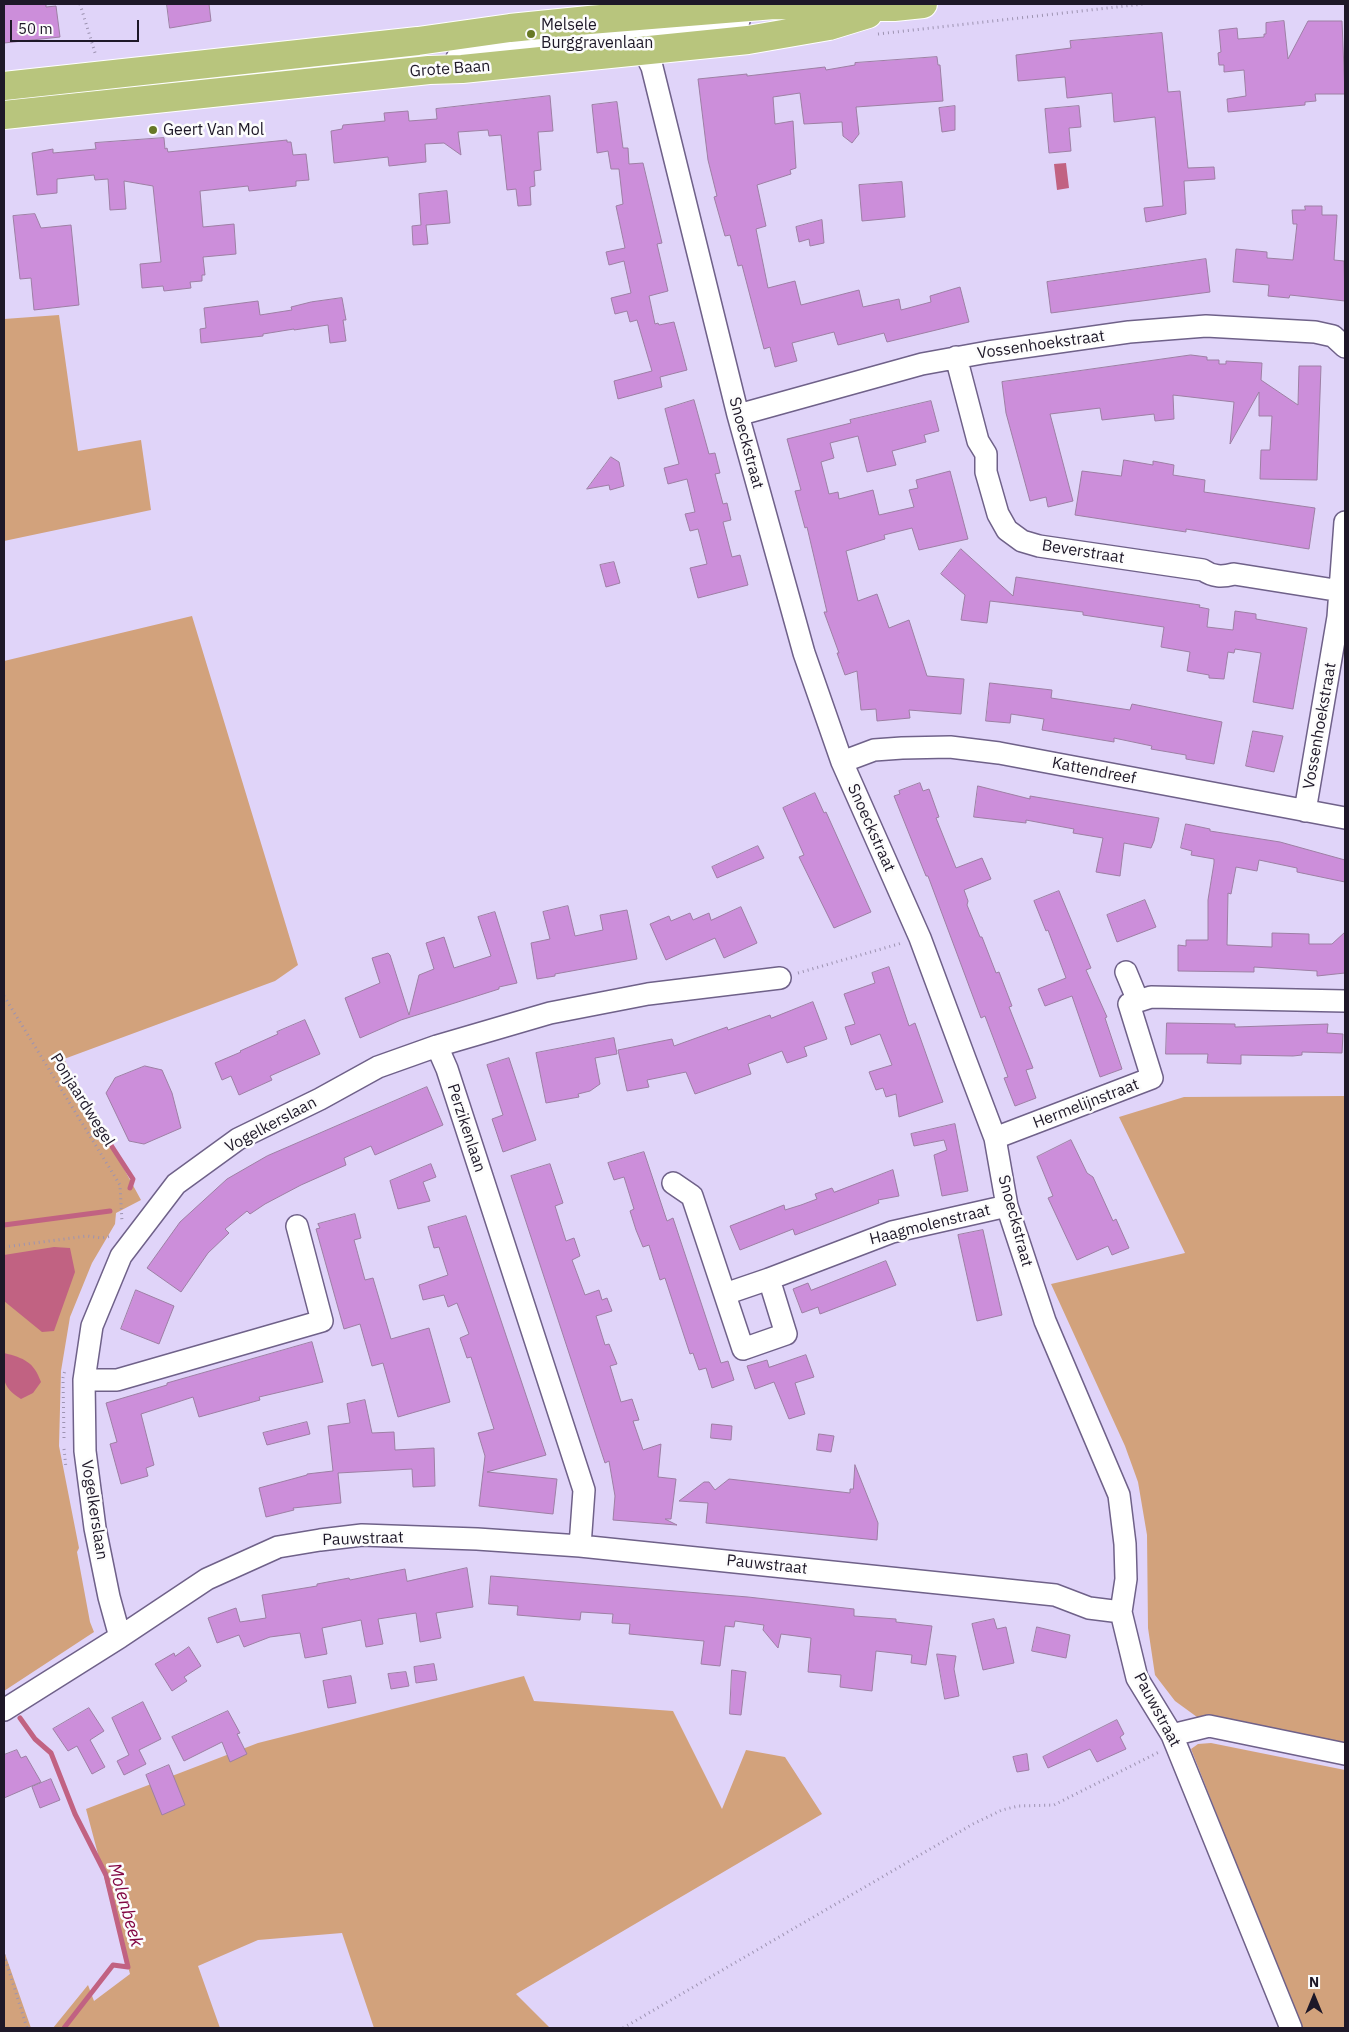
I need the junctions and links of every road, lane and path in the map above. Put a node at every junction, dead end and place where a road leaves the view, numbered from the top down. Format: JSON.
{"nodes":[{"id":1,"x":80,"y":4,"type":"edge"},
{"id":2,"x":923,"y":4,"type":"edge"},
{"id":3,"x":1143,"y":4,"type":"edge"},
{"id":4,"x":894,"y":7,"type":"junction"},
{"id":5,"x":631,"y":26,"type":"edge"},
{"id":6,"x":877,"y":35,"type":"dead end"},
{"id":7,"x":514,"y":48,"type":"junction"},
{"id":8,"x":101,"y":76,"type":"junction"},
{"id":9,"x":4,"y":86,"type":"edge"},
{"id":10,"x":4,"y":93,"type":"edge"},
{"id":11,"x":4,"y":107,"type":"edge"},
{"id":12,"x":4,"y":115,"type":"edge"},
{"id":13,"x":1345,"y":347,"type":"edge"},
{"id":14,"x":956,"y":357,"type":"junction"},
{"id":15,"x":738,"y":415,"type":"junction"},
{"id":16,"x":1345,"y":522,"type":"edge"},
{"id":17,"x":1341,"y":591,"type":"junction"},
{"id":18,"x":842,"y":762,"type":"junction"},
{"id":19,"x":1305,"y":811,"type":"junction"},
{"id":20,"x":1345,"y":818,"type":"edge"},
{"id":21,"x":920,"y":938,"type":"junction"},
{"id":22,"x":1126,"y":972,"type":"dead end"},
{"id":23,"x":780,"y":978,"type":"joint"},
{"id":24,"x":4,"y":996,"type":"edge"},
{"id":25,"x":1138,"y":1001,"type":"junction"},
{"id":26,"x":1345,"y":1001,"type":"edge"},
{"id":27,"x":437,"y":1046,"type":"junction"},
{"id":28,"x":995,"y":1138,"type":"junction"},
{"id":29,"x":673,"y":1183,"type":"dead end"},
{"id":30,"x":1007,"y":1206,"type":"junction"},
{"id":31,"x":297,"y":1226,"type":"dead end"},
{"id":32,"x":130,"y":1228,"type":"junction"},
{"id":33,"x":4,"y":1246,"type":"edge"},
{"id":34,"x":769,"y":1279,"type":"junction"},
{"id":35,"x":725,"y":1294,"type":"junction"},
{"id":36,"x":84,"y":1380,"type":"junction"},
{"id":37,"x":580,"y":1546,"type":"junction"},
{"id":38,"x":1121,"y":1612,"type":"junction"},
{"id":39,"x":120,"y":1637,"type":"junction"},
{"id":40,"x":4,"y":1710,"type":"edge"},
{"id":41,"x":1174,"y":1740,"type":"junction"},
{"id":42,"x":1345,"y":1754,"type":"edge"},
{"id":43,"x":4,"y":1955,"type":"edge"},
{"id":44,"x":27,"y":2028,"type":"edge"},
{"id":45,"x":623,"y":2028,"type":"edge"},
{"id":46,"x":1291,"y":2028,"type":"edge"}],
"edges":[{"from":1,"to":8,"type":"path"},
{"from":2,"to":4,"type":"main road","name":"Grote Baan"},
{"from":3,"to":6,"type":"path"},
{"from":4,"to":5,"type":"main road","name":"Grote Baan"},
{"from":4,"to":5,"type":"main road","name":"Grote Baan"},
{"from":5,"to":7,"type":"street","name":"Grote Baan"},
{"from":5,"to":8,"type":"main road","name":"Grote Baan"},
{"from":5,"to":12,"type":"main road","name":"Grote Baan"},
{"from":5,"to":15,"type":"street","name":"Snoeckstraat"},
{"from":7,"to":10,"type":"street","name":"Grote Baan"},
{"from":7,"to":11,"type":"street","name":"Grote Baan"},
{"from":8,"to":9,"type":"main road","name":"Grote Baan"},
{"from":13,"to":14,"type":"street","name":"Vossenhoekstraat"},
{"from":14,"to":15,"type":"street","name":"Vossenhoekstraat"},
{"from":14,"to":17,"type":"street","name":"Beverstraat"},
{"from":15,"to":18,"type":"street","name":"Snoeckstraat"},
{"from":16,"to":17,"type":"street","name":"Vossenhoekstraat"},
{"from":17,"to":19,"type":"street","name":"Vossenhoekstraat"},
{"from":18,"to":19,"type":"street","name":"Kattendreef"},
{"from":18,"to":21,"type":"street","name":"Snoeckstraat"},
{"from":19,"to":20,"type":"street","name":"Kattendreef"},
{"from":21,"to":23,"type":"path"},
{"from":21,"to":28,"type":"street","name":"Snoeckstraat"},
{"from":22,"to":25,"type":"street"},
{"from":23,"to":27,"type":"street"},
{"from":24,"to":32,"type":"path","name":"Ponjaardwegel"},
{"from":25,"to":26,"type":"street"},
{"from":25,"to":28,"type":"street","name":"Hermelijnstraat"},
{"from":27,"to":32,"type":"street","name":"Vogelkerslaan"},
{"from":27,"to":37,"type":"street","name":"Perzikenlaan"},
{"from":28,"to":30,"type":"street","name":"Snoeckstraat"},
{"from":29,"to":35,"type":"street"},
{"from":30,"to":34,"type":"street","name":"Haagmolenstraat"},
{"from":30,"to":38,"type":"street","name":"Snoeckstraat"},
{"from":31,"to":36,"type":"street"},
{"from":32,"to":33,"type":"path"},
{"from":32,"to":36,"type":"street","name":"Vogelkerslaan"},
{"from":34,"to":35,"type":"street","name":"Haagmolenstraat"},
{"from":34,"to":35,"type":"street"},
{"from":36,"to":39,"type":"street","name":"Vogelkerslaan"},
{"from":37,"to":38,"type":"street","name":"Pauwstraat"},
{"from":37,"to":39,"type":"street","name":"Pauwstraat"},
{"from":38,"to":41,"type":"street","name":"Pauwstraat"},
{"from":39,"to":40,"type":"street","name":"Pauwstraat"},
{"from":41,"to":42,"type":"street"},
{"from":41,"to":45,"type":"path"},
{"from":41,"to":46,"type":"street","name":"Pauwstraat"},
{"from":43,"to":44,"type":"path"}]}
